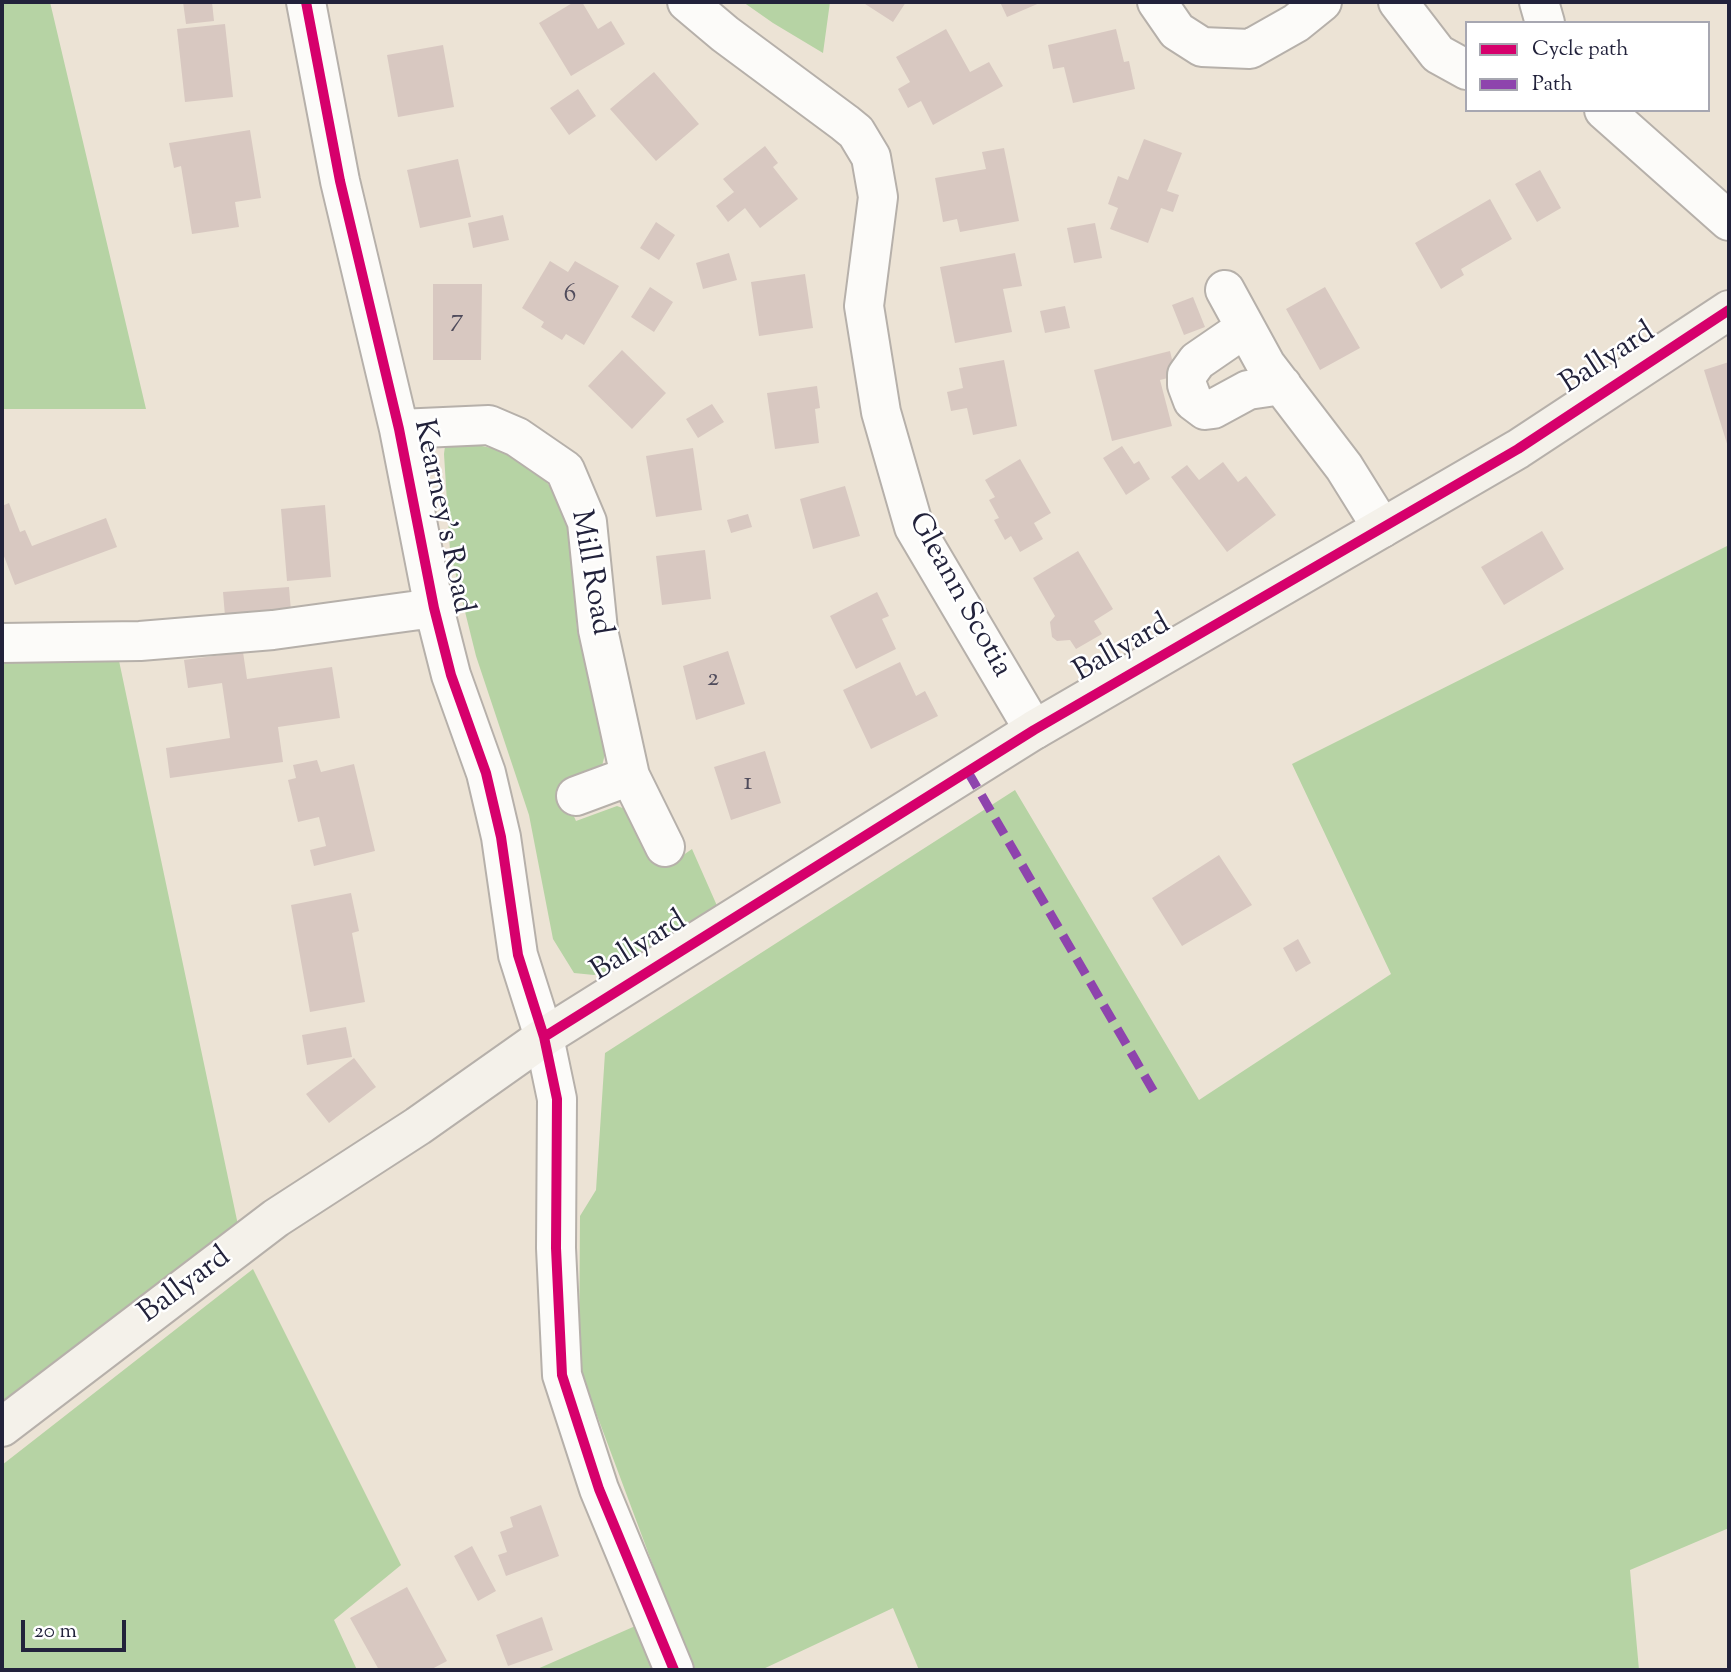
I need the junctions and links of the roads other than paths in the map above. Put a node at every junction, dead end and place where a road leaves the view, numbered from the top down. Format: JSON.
{"nodes":[{"id":1,"x":306,"y":2,"type":"edge"},
{"id":2,"x":687,"y":2,"type":"edge"},
{"id":3,"x":1157,"y":2,"type":"edge"},
{"id":4,"x":1322,"y":2,"type":"edge"},
{"id":5,"x":1398,"y":2,"type":"edge"},
{"id":6,"x":1539,"y":2,"type":"edge"},
{"id":7,"x":1544,"y":21,"type":"edge"},
{"id":8,"x":1465,"y":69,"type":"edge"},
{"id":9,"x":1606,"y":112,"type":"edge"},
{"id":10,"x":1729,"y":220,"type":"edge"},
{"id":11,"x":1225,"y":290,"type":"dead end"},
{"id":12,"x":1729,"y":310,"type":"edge"},
{"id":13,"x":1245,"y":328,"type":"junction"},
{"id":14,"x":1282,"y":385,"type":"junction"},
{"id":15,"x":399,"y":429,"type":"junction"},
{"id":16,"x":1382,"y":528,"type":"junction"},
{"id":17,"x":434,"y":608,"type":"junction"},
{"id":18,"x":2,"y":643,"type":"edge"},
{"id":19,"x":1034,"y":730,"type":"junction"},
{"id":20,"x":630,"y":776,"type":"junction"},
{"id":21,"x":576,"y":796,"type":"dead end"},
{"id":22,"x":665,"y":848,"type":"dead end"},
{"id":23,"x":544,"y":1037,"type":"junction"},
{"id":24,"x":2,"y":1427,"type":"edge"},
{"id":25,"x":674,"y":1670,"type":"edge"}],
"edges":[{"from":1,"to":15,"type":"street","name":"Kearney's Road"},
{"from":2,"to":19,"type":"street","name":"Gleann Scotia"},
{"from":3,"to":4,"type":"street"},
{"from":5,"to":8,"type":"street"},
{"from":6,"to":7,"type":"street"},
{"from":9,"to":10,"type":"street"},
{"from":11,"to":13,"type":"street"},
{"from":12,"to":16,"type":"street","name":"Ballyard"},
{"from":13,"to":14,"type":"street"},
{"from":13,"to":14,"type":"street"},
{"from":14,"to":16,"type":"street"},
{"from":15,"to":17,"type":"street","name":"Kearney's Road"},
{"from":15,"to":20,"type":"street","name":"Mill Road"},
{"from":16,"to":19,"type":"street","name":"Ballyard"},
{"from":17,"to":18,"type":"street"},
{"from":17,"to":23,"type":"street","name":"Kearney's Road"},
{"from":19,"to":23,"type":"street","name":"Ballyard"},
{"from":20,"to":21,"type":"street"},
{"from":20,"to":22,"type":"street","name":"Mill Road"},
{"from":23,"to":24,"type":"street","name":"Ballyard"},
{"from":23,"to":25,"type":"street","name":"Kearney's Road"}]}
